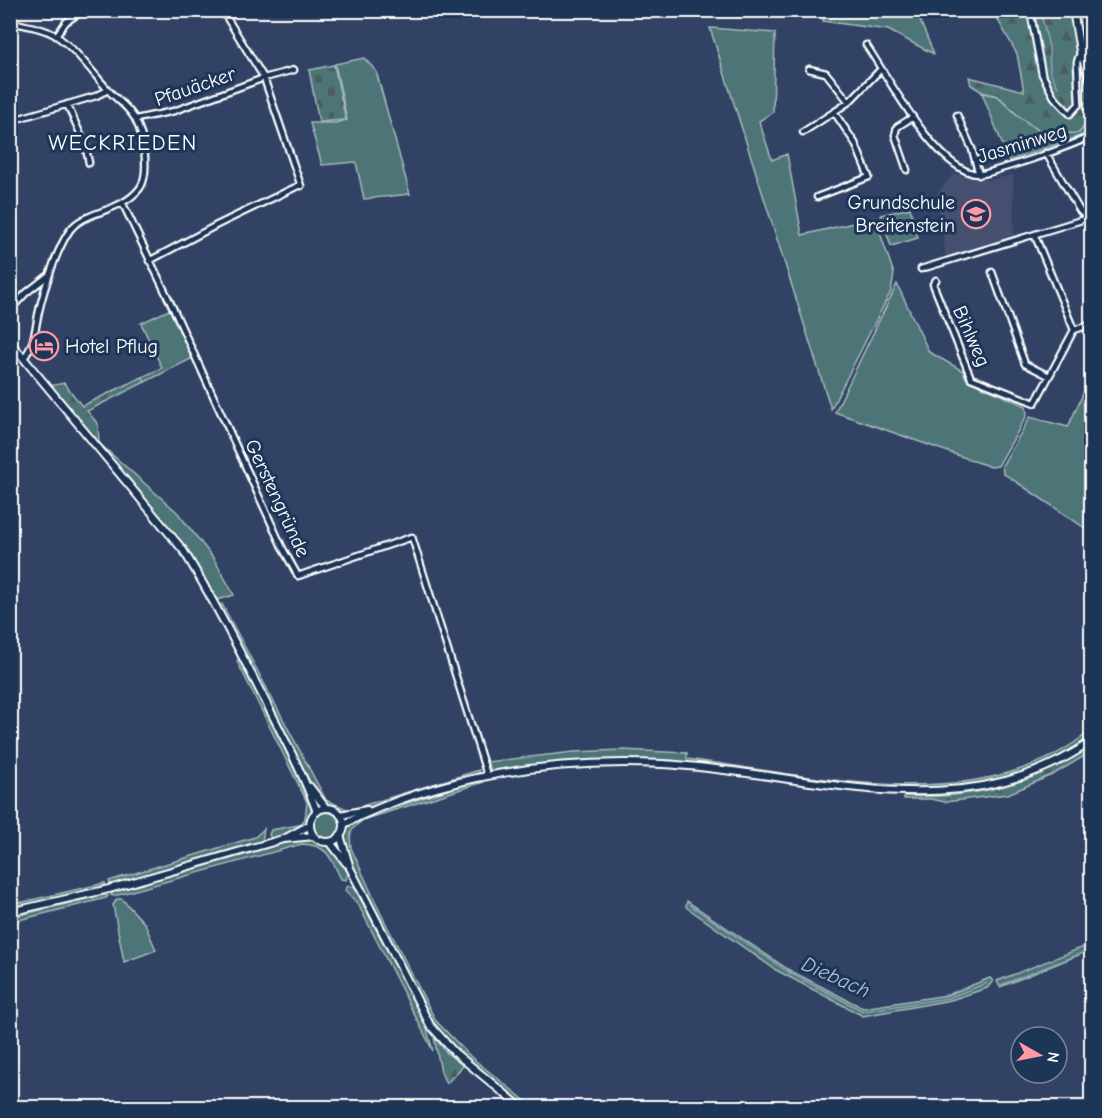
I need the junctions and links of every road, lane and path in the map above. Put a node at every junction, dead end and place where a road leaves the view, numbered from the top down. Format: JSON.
{"nodes":[{"id":1,"x":77,"y":10,"type":"edge"},
{"id":2,"x":222,"y":10,"type":"edge"},
{"id":3,"x":1030,"y":10,"type":"edge"},
{"id":4,"x":1073,"y":10,"type":"edge"},
{"id":5,"x":10,"y":23,"type":"edge"},
{"id":6,"x":56,"y":36,"type":"junction"},
{"id":7,"x":866,"y":45,"type":"dead end"},
{"id":8,"x":1080,"y":51,"type":"junction"},
{"id":9,"x":809,"y":69,"type":"dead end"},
{"id":10,"x":881,"y":69,"type":"junction"},
{"id":11,"x":294,"y":70,"type":"dead end"},
{"id":12,"x":264,"y":78,"type":"junction"},
{"id":13,"x":1092,"y":85,"type":"edge"},
{"id":14,"x":108,"y":90,"type":"junction"},
{"id":15,"x":849,"y":102,"type":"junction"},
{"id":16,"x":67,"y":104,"type":"junction"},
{"id":17,"x":834,"y":112,"type":"junction"},
{"id":18,"x":957,"y":115,"type":"dead end"},
{"id":19,"x":914,"y":117,"type":"junction"},
{"id":20,"x":136,"y":119,"type":"junction"},
{"id":21,"x":10,"y":121,"type":"edge"},
{"id":22,"x":804,"y":132,"type":"dead end"},
{"id":23,"x":1092,"y":136,"type":"edge"},
{"id":24,"x":1046,"y":153,"type":"junction"},
{"id":25,"x":89,"y":164,"type":"dead end"},
{"id":26,"x":907,"y":170,"type":"dead end"},
{"id":27,"x":979,"y":175,"type":"junction"},
{"id":28,"x":817,"y":197,"type":"dead end"},
{"id":29,"x":123,"y":204,"type":"junction"},
{"id":30,"x":1090,"y":221,"type":"edge"},
{"id":31,"x":1035,"y":236,"type":"junction"},
{"id":32,"x":149,"y":261,"type":"junction"},
{"id":33,"x":921,"y":268,"type":"dead end"},
{"id":34,"x":992,"y":272,"type":"dead end"},
{"id":35,"x":49,"y":275,"type":"junction"},
{"id":36,"x":936,"y":280,"type":"dead end"},
{"id":37,"x":11,"y":308,"type":"edge"},
{"id":38,"x":1092,"y":324,"type":"edge"},
{"id":39,"x":1074,"y":330,"type":"junction"},
{"id":40,"x":10,"y":342,"type":"edge"},
{"id":41,"x":24,"y":358,"type":"junction"},
{"id":42,"x":1049,"y":376,"type":"junction"},
{"id":43,"x":1092,"y":741,"type":"edge"},
{"id":44,"x":487,"y":776,"type":"junction"},
{"id":45,"x":306,"y":782,"type":"junction"},
{"id":46,"x":326,"y":808,"type":"junction"},
{"id":47,"x":374,"y":809,"type":"junction"},
{"id":48,"x":317,"y":812,"type":"junction"},
{"id":49,"x":340,"y":815,"type":"junction"},
{"id":50,"x":344,"y":824,"type":"junction"},
{"id":51,"x":310,"y":825,"type":"junction"},
{"id":52,"x":340,"y":835,"type":"junction"},
{"id":53,"x":314,"y":836,"type":"junction"},
{"id":54,"x":283,"y":839,"type":"junction"},
{"id":55,"x":330,"y":842,"type":"junction"},
{"id":56,"x":350,"y":868,"type":"junction"},
{"id":57,"x":10,"y":912,"type":"edge"},
{"id":58,"x":522,"y":1107,"type":"edge"}],
"edges":[{"from":1,"to":6,"type":"street"},
{"from":2,"to":12,"type":"street","name":"Pfauäcker"},
{"from":3,"to":8,"type":"street"},
{"from":4,"to":8,"type":"main road"},
{"from":5,"to":6,"type":"street"},
{"from":6,"to":14,"type":"street"},
{"from":7,"to":10,"type":"street","name":"Jasminweg"},
{"from":8,"to":13,"type":"main road"},
{"from":9,"to":15,"type":"street"},
{"from":10,"to":15,"type":"street"},
{"from":10,"to":19,"type":"street","name":"Jasminweg"},
{"from":11,"to":12,"type":"street","name":"Pfauäcker"},
{"from":12,"to":20,"type":"street","name":"Pfauäcker"},
{"from":12,"to":32,"type":"street"},
{"from":14,"to":16,"type":"street"},
{"from":14,"to":20,"type":"street"},
{"from":15,"to":17,"type":"street"},
{"from":16,"to":21,"type":"street"},
{"from":16,"to":25,"type":"street"},
{"from":17,"to":22,"type":"street"},
{"from":17,"to":28,"type":"street"},
{"from":18,"to":27,"type":"street"},
{"from":19,"to":26,"type":"street"},
{"from":19,"to":27,"type":"street","name":"Jasminweg"},
{"from":20,"to":29,"type":"street"},
{"from":23,"to":24,"type":"street","name":"Jasminweg"},
{"from":24,"to":27,"type":"street","name":"Jasminweg"},
{"from":24,"to":30,"type":"street"},
{"from":29,"to":32,"type":"street","name":"Gerstengründe"},
{"from":29,"to":35,"type":"street"},
{"from":30,"to":31,"type":"street"},
{"from":31,"to":33,"type":"street"},
{"from":31,"to":39,"type":"street"},
{"from":32,"to":44,"type":"street","name":"Gerstengründe"},
{"from":34,"to":42,"type":"street"},
{"from":35,"to":37,"type":"street"},
{"from":35,"to":41,"type":"street"},
{"from":36,"to":42,"type":"street","name":"Bihlweg"},
{"from":38,"to":39,"type":"street"},
{"from":39,"to":42,"type":"street"},
{"from":40,"to":41,"type":"main road"},
{"from":41,"to":45,"type":"main road"},
{"from":43,"to":44,"type":"main road"},
{"from":44,"to":47,"type":"main road"},
{"from":45,"to":46,"type":"main road"},
{"from":45,"to":48,"type":"main road"},
{"from":46,"to":48,"type":"main road"},
{"from":46,"to":49,"type":"main road"},
{"from":47,"to":49,"type":"main road"},
{"from":47,"to":50,"type":"main road"},
{"from":48,"to":51,"type":"main road"},
{"from":49,"to":50,"type":"main road"},
{"from":50,"to":52,"type":"main road"},
{"from":51,"to":53,"type":"main road"},
{"from":51,"to":54,"type":"main road"},
{"from":52,"to":55,"type":"main road"},
{"from":52,"to":56,"type":"main road"},
{"from":53,"to":54,"type":"main road"},
{"from":53,"to":55,"type":"main road"},
{"from":54,"to":57,"type":"main road"},
{"from":55,"to":56,"type":"main road"},
{"from":56,"to":58,"type":"main road"}]}
